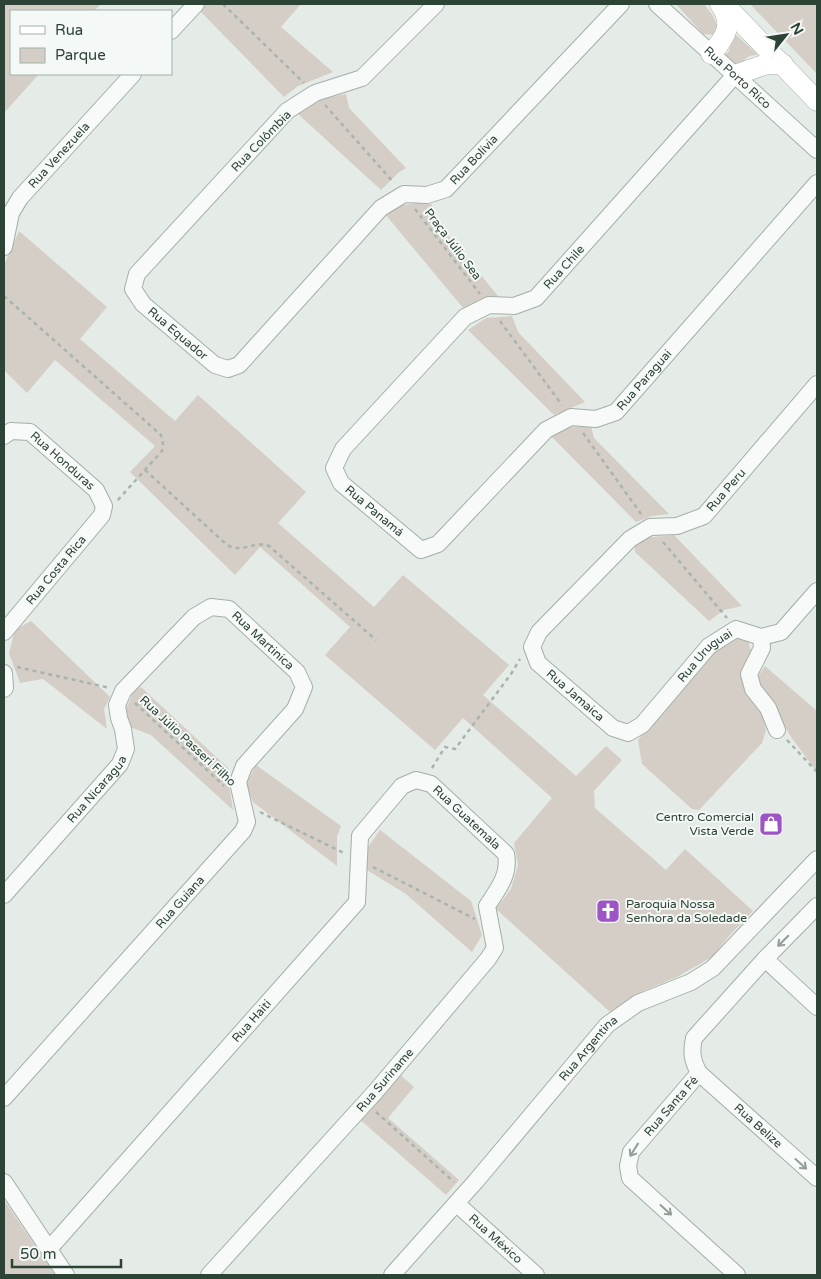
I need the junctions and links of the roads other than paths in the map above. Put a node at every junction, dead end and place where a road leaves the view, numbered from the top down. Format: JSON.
{"nodes":[{"id":1,"x":196,"y":4,"type":"edge"},
{"id":2,"x":436,"y":4,"type":"edge"},
{"id":3,"x":621,"y":4,"type":"edge"},
{"id":4,"x":657,"y":4,"type":"edge"},
{"id":5,"x":722,"y":4,"type":"edge"},
{"id":6,"x":172,"y":30,"type":"edge"},
{"id":7,"x":711,"y":54,"type":"junction"},
{"id":8,"x":782,"y":64,"type":"junction"},
{"id":9,"x":131,"y":75,"type":"edge"},
{"id":10,"x":735,"y":75,"type":"junction"},
{"id":11,"x":815,"y":96,"type":"edge"},
{"id":12,"x":817,"y":150,"type":"edge"},
{"id":13,"x":817,"y":183,"type":"edge"},
{"id":14,"x":4,"y":247,"type":"edge"},
{"id":15,"x":133,"y":289,"type":"joint"},
{"id":16,"x":228,"y":369,"type":"joint"},
{"id":17,"x":817,"y":384,"type":"edge"},
{"id":18,"x":8,"y":433,"type":"edge"},
{"id":19,"x":334,"y":468,"type":"joint"},
{"id":20,"x":104,"y":506,"type":"joint"},
{"id":21,"x":421,"y":550,"type":"joint"},
{"id":22,"x":817,"y":591,"type":"edge"},
{"id":23,"x":4,"y":632,"type":"edge"},
{"id":24,"x":761,"y":637,"type":"junction"},
{"id":25,"x":532,"y":648,"type":"joint"},
{"id":26,"x":8,"y":669,"type":"edge"},
{"id":27,"x":304,"y":687,"type":"joint"},
{"id":28,"x":4,"y":689,"type":"edge"},
{"id":29,"x":123,"y":691,"type":"joint"},
{"id":30,"x":777,"y":730,"type":"road end"},
{"id":31,"x":628,"y":733,"type":"joint"},
{"id":32,"x":416,"y":780,"type":"joint"},
{"id":33,"x":817,"y":859,"type":"edge"},
{"id":34,"x":508,"y":864,"type":"joint"},
{"id":35,"x":4,"y":896,"type":"edge"},
{"id":36,"x":817,"y":906,"type":"edge"},
{"id":37,"x":765,"y":959,"type":"junction"},
{"id":38,"x":817,"y":1007,"type":"edge"},
{"id":39,"x":700,"y":1073,"type":"junction"},
{"id":40,"x":4,"y":1098,"type":"edge"},
{"id":41,"x":817,"y":1178,"type":"edge"},
{"id":42,"x":4,"y":1182,"type":"edge"},
{"id":43,"x":461,"y":1198,"type":"junction"},
{"id":44,"x":49,"y":1249,"type":"junction"},
{"id":45,"x":66,"y":1275,"type":"edge"},
{"id":46,"x":209,"y":1275,"type":"edge"},
{"id":47,"x":392,"y":1275,"type":"edge"},
{"id":48,"x":536,"y":1275,"type":"edge"},
{"id":49,"x":737,"y":1275,"type":"edge"}],
"edges":[{"from":1,"to":6,"type":"street"},
{"from":2,"to":15,"type":"street","name":"Rua Colômbia"},
{"from":3,"to":16,"type":"street","name":"Rua Bolívia"},
{"from":4,"to":7,"type":"street","name":"Rua Porto Rico"},
{"from":5,"to":7,"type":"main road"},
{"from":5,"to":8,"type":"main road"},
{"from":7,"to":10,"type":"street","name":"Rua Porto Rico"},
{"from":8,"to":10,"type":"main road"},
{"from":8,"to":11,"type":"main road"},
{"from":9,"to":14,"type":"street","name":"Rua Venezuela"},
{"from":10,"to":12,"type":"street","name":"Rua Porto Rico"},
{"from":10,"to":19,"type":"street","name":"Rua Chile"},
{"from":13,"to":21,"type":"street","name":"Rua Paraguai"},
{"from":15,"to":16,"type":"street","name":"Rua Equador"},
{"from":17,"to":25,"type":"street","name":"Rua Peru"},
{"from":18,"to":20,"type":"street","name":"Rua Honduras"},
{"from":19,"to":21,"type":"street","name":"Rua Panamá"},
{"from":20,"to":23,"type":"street","name":"Rua Costa Rica"},
{"from":22,"to":24,"type":"street"},
{"from":24,"to":30,"type":"street"},
{"from":24,"to":31,"type":"street","name":"Rua Uruguai"},
{"from":25,"to":31,"type":"street","name":"Rua Jamaica"},
{"from":26,"to":28,"type":"street"},
{"from":27,"to":29,"type":"street","name":"Rua Martinica"},
{"from":27,"to":40,"type":"street","name":"Rua Guiana"},
{"from":29,"to":35,"type":"street","name":"Rua Nicaragua"},
{"from":32,"to":34,"type":"street","name":"Rua Guatemala"},
{"from":32,"to":44,"type":"street","name":"Rua Haiti"},
{"from":33,"to":43,"type":"street","name":"Rua Argentina"},
{"from":34,"to":46,"type":"street","name":"Rua Suriname"},
{"from":36,"to":37,"type":"street","name":"Rua Santa Fé","one_way":true},
{"from":37,"to":38,"type":"street"},
{"from":37,"to":39,"type":"street","name":"Rua Santa Fé"},
{"from":39,"to":41,"type":"street","name":"Rua Belize","one_way":true},
{"from":39,"to":49,"type":"street","name":"Rua Santa Fé","one_way":true},
{"from":42,"to":44,"type":"street"},
{"from":43,"to":47,"type":"street","name":"Rua Argentina"},
{"from":43,"to":48,"type":"street","name":"Rua México"},
{"from":44,"to":45,"type":"street"}]}
